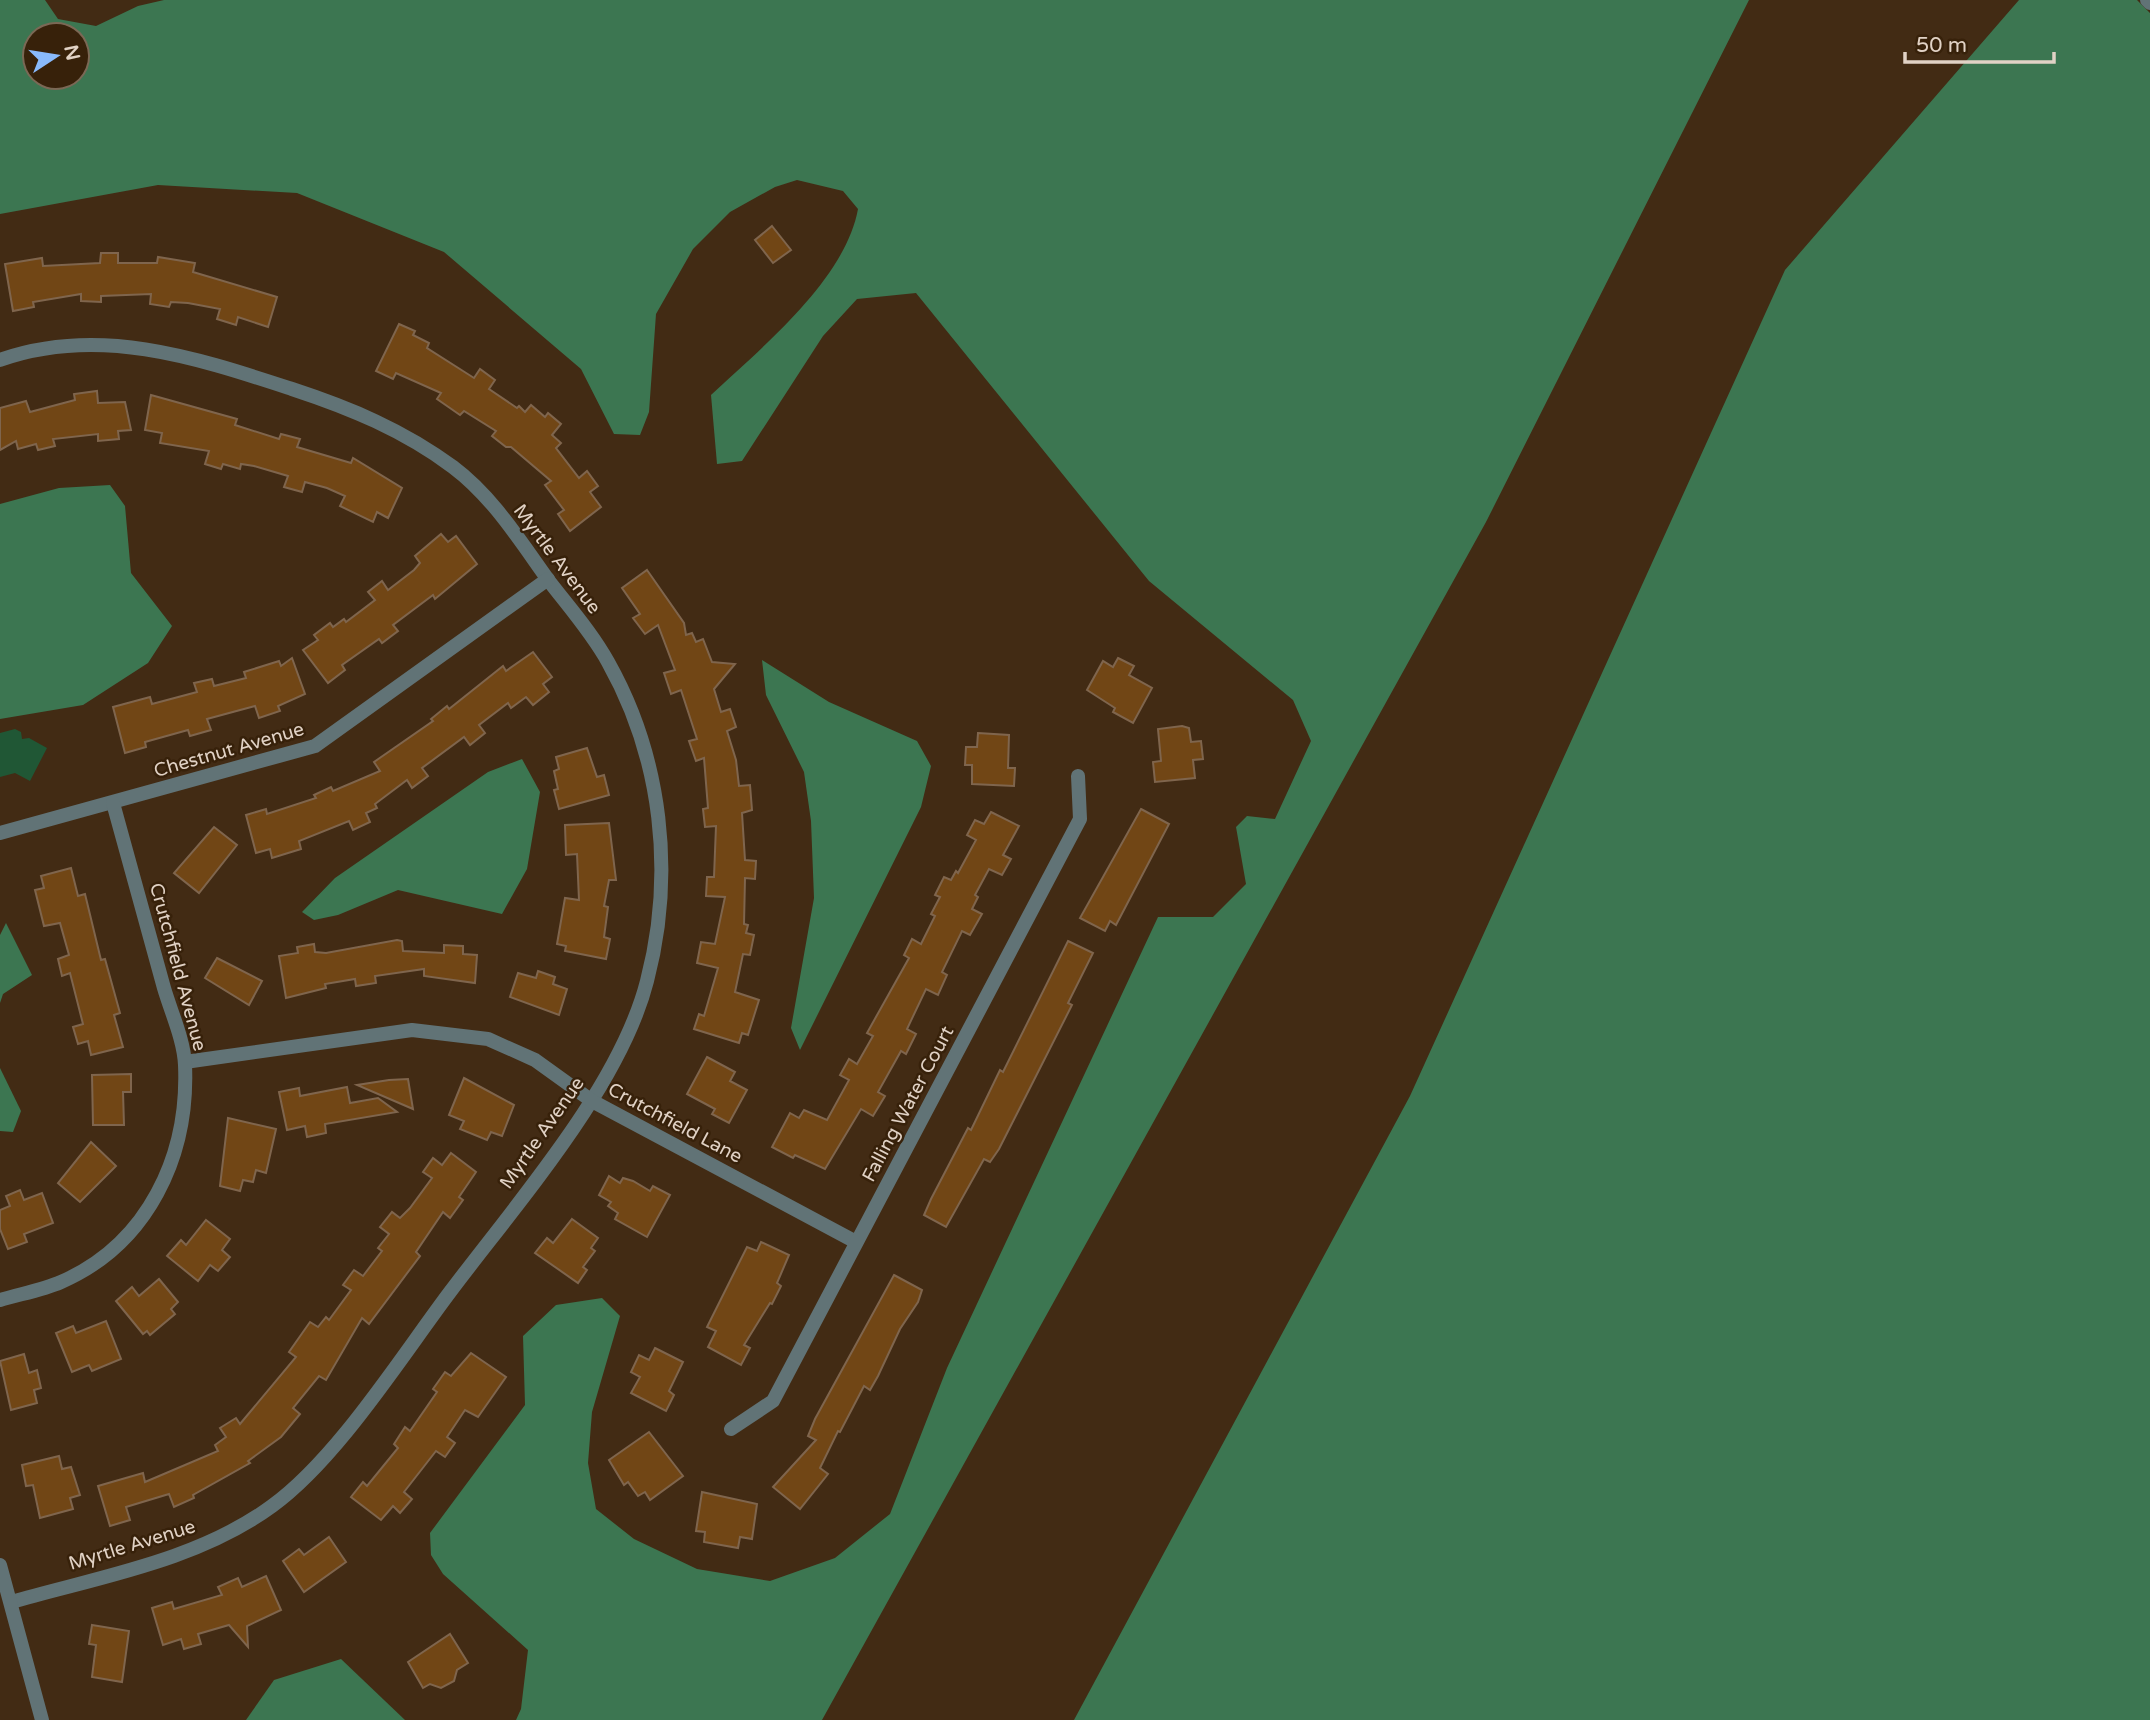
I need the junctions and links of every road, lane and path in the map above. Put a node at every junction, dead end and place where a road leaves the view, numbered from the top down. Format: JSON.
{"nodes":[{"id":1,"x":0,"y":360,"type":"edge"},
{"id":2,"x":548,"y":579,"type":"junction"},
{"id":3,"x":1078,"y":776,"type":"dead end"},
{"id":4,"x":113,"y":803,"type":"junction"},
{"id":5,"x":0,"y":834,"type":"edge"},
{"id":6,"x":185,"y":1062,"type":"junction"},
{"id":7,"x":593,"y":1101,"type":"junction"},
{"id":8,"x":856,"y":1242,"type":"junction"},
{"id":9,"x":0,"y":1300,"type":"edge"},
{"id":10,"x":731,"y":1429,"type":"dead end"},
{"id":11,"x":0,"y":1565,"type":"edge"},
{"id":12,"x":11,"y":1602,"type":"junction"},
{"id":13,"x":42,"y":1720,"type":"edge"}],
"edges":[{"from":1,"to":2,"type":"street","name":"Myrtle Avenue"},
{"from":2,"to":4,"type":"street","name":"Chestnut Avenue"},
{"from":2,"to":7,"type":"street","name":"Myrtle Avenue"},
{"from":3,"to":8,"type":"street","name":"Falling Water Court"},
{"from":4,"to":5,"type":"street","name":"Chestnut Avenue"},
{"from":4,"to":6,"type":"street","name":"Crutchfield Avenue"},
{"from":6,"to":7,"type":"street","name":"Crutchfield Lane"},
{"from":6,"to":9,"type":"street","name":"Crutchfield Avenue"},
{"from":7,"to":8,"type":"street","name":"Crutchfield Lane"},
{"from":7,"to":12,"type":"street","name":"Myrtle Avenue"},
{"from":8,"to":10,"type":"street","name":"Falling Water Court"},
{"from":11,"to":12,"type":"street"},
{"from":12,"to":13,"type":"street"}]}
